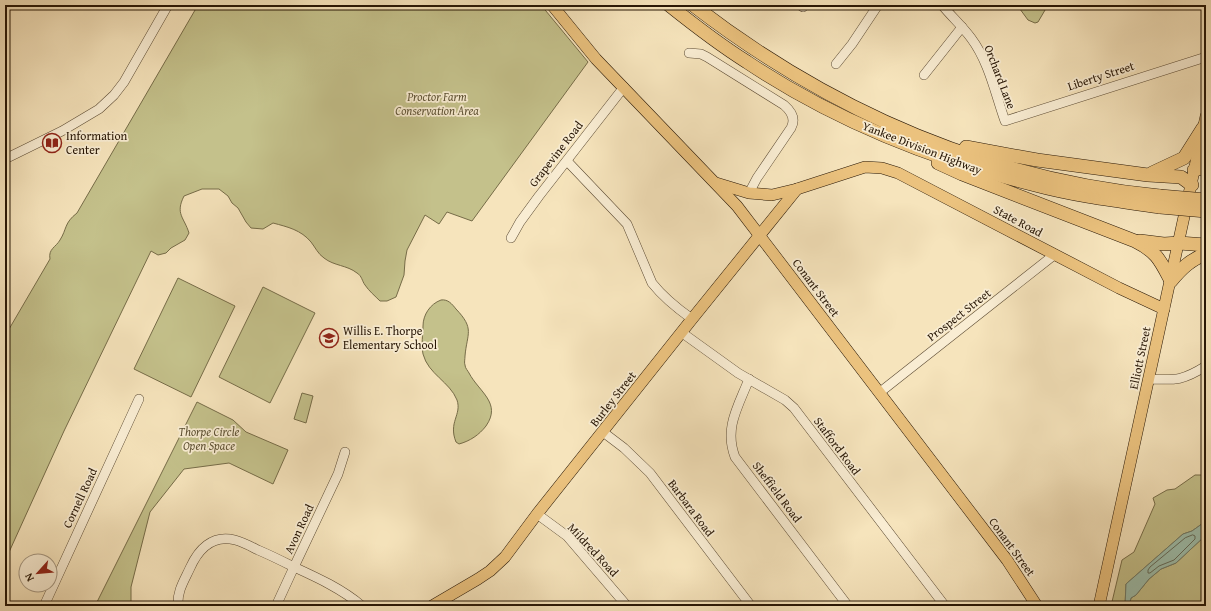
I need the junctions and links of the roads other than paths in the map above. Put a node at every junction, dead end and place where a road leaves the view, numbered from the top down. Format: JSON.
{"nodes":[{"id":1,"x":168,"y":5,"type":"edge"},
{"id":2,"x":552,"y":5,"type":"edge"},
{"id":3,"x":669,"y":5,"type":"edge"},
{"id":4,"x":693,"y":5,"type":"edge"},
{"id":5,"x":800,"y":5,"type":"edge"},
{"id":6,"x":804,"y":5,"type":"edge"},
{"id":7,"x":878,"y":5,"type":"edge"},
{"id":8,"x":942,"y":5,"type":"edge"},
{"id":9,"x":962,"y":27,"type":"junction"},
{"id":10,"x":689,"y":54,"type":"dead end"},
{"id":11,"x":1206,"y":57,"type":"edge"},
{"id":12,"x":836,"y":64,"type":"dead end"},
{"id":13,"x":924,"y":75,"type":"dead end"},
{"id":14,"x":624,"y":87,"type":"junction"},
{"id":15,"x":852,"y":106,"type":"junction"},
{"id":16,"x":1005,"y":121,"type":"joint"},
{"id":17,"x":858,"y":123,"type":"junction"},
{"id":18,"x":1205,"y":126,"type":"edge"},
{"id":19,"x":5,"y":159,"type":"edge"},
{"id":20,"x":567,"y":160,"type":"junction"},
{"id":21,"x":1200,"y":169,"type":"edge"},
{"id":22,"x":1148,"y":175,"type":"junction"},
{"id":23,"x":716,"y":183,"type":"junction"},
{"id":24,"x":1192,"y":185,"type":"junction"},
{"id":25,"x":797,"y":189,"type":"junction"},
{"id":26,"x":750,"y":193,"type":"junction"},
{"id":27,"x":1206,"y":200,"type":"edge"},
{"id":28,"x":1160,"y":202,"type":"junction"},
{"id":29,"x":1206,"y":211,"type":"edge"},
{"id":30,"x":759,"y":235,"type":"junction"},
{"id":31,"x":511,"y":238,"type":"dead end"},
{"id":32,"x":1135,"y":241,"type":"junction"},
{"id":33,"x":1179,"y":243,"type":"junction"},
{"id":34,"x":1206,"y":245,"type":"edge"},
{"id":35,"x":1054,"y":254,"type":"junction"},
{"id":36,"x":1206,"y":254,"type":"edge"},
{"id":37,"x":1170,"y":281,"type":"junction"},
{"id":38,"x":1164,"y":309,"type":"junction"},
{"id":39,"x":692,"y":319,"type":"junction"},
{"id":40,"x":682,"y":332,"type":"junction"},
{"id":41,"x":1206,"y":366,"type":"edge"},
{"id":42,"x":1149,"y":379,"type":"junction"},
{"id":43,"x":749,"y":380,"type":"junction"},
{"id":44,"x":879,"y":393,"type":"junction"},
{"id":45,"x":139,"y":399,"type":"dead end"},
{"id":46,"x":603,"y":432,"type":"junction"},
{"id":47,"x":345,"y":452,"type":"dead end"},
{"id":48,"x":537,"y":514,"type":"junction"},
{"id":49,"x":294,"y":567,"type":"junction"},
{"id":50,"x":437,"y":605,"type":"edge"},
{"id":51,"x":44,"y":606,"type":"edge"},
{"id":52,"x":178,"y":606,"type":"edge"},
{"id":53,"x":276,"y":606,"type":"edge"},
{"id":54,"x":362,"y":606,"type":"edge"},
{"id":55,"x":627,"y":606,"type":"edge"},
{"id":56,"x":752,"y":606,"type":"edge"},
{"id":57,"x":848,"y":606,"type":"edge"},
{"id":58,"x":945,"y":606,"type":"edge"},
{"id":59,"x":1037,"y":606,"type":"edge"},
{"id":60,"x":1099,"y":606,"type":"edge"}],
"edges":[{"from":1,"to":19,"type":"street"},
{"from":2,"to":14,"type":"main road","name":"Conant Street"},
{"from":3,"to":17,"type":"highway","name":"Yankee Division Highway"},
{"from":4,"to":15,"type":"highway","name":"Yankee Division Highway"},
{"from":5,"to":6,"type":"street"},
{"from":7,"to":12,"type":"street"},
{"from":8,"to":9,"type":"street","name":"Orchard Lane"},
{"from":9,"to":13,"type":"street"},
{"from":9,"to":16,"type":"street","name":"Orchard Lane"},
{"from":10,"to":26,"type":"street"},
{"from":11,"to":16,"type":"street","name":"Liberty Street"},
{"from":14,"to":20,"type":"street","name":"Grapevine Road"},
{"from":14,"to":23,"type":"main road","name":"Conant Street"},
{"from":15,"to":22,"type":"highway"},
{"from":15,"to":28,"type":"highway","name":"Yankee Division Highway"},
{"from":17,"to":28,"type":"highway","name":"Yankee Division Highway"},
{"from":17,"to":32,"type":"highway"},
{"from":18,"to":21,"type":"main road","name":"Elliott Street"},
{"from":18,"to":22,"type":"highway"},
{"from":20,"to":31,"type":"street","name":"Grapevine Road"},
{"from":20,"to":39,"type":"street"},
{"from":21,"to":24,"type":"main road","name":"Elliott Street"},
{"from":22,"to":24,"type":"highway"},
{"from":23,"to":26,"type":"main road"},
{"from":23,"to":30,"type":"main road","name":"Conant Street"},
{"from":24,"to":33,"type":"main road","name":"Elliott Street"},
{"from":25,"to":26,"type":"main road"},
{"from":25,"to":30,"type":"main road","name":"Burley Street"},
{"from":25,"to":35,"type":"main road","name":"State Road"},
{"from":27,"to":28,"type":"highway","name":"Yankee Division Highway","bridge":true},
{"from":28,"to":29,"type":"highway","name":"Yankee Division Highway","bridge":true},
{"from":30,"to":39,"type":"main road","name":"Burley Street"},
{"from":30,"to":44,"type":"main road","name":"Conant Street"},
{"from":32,"to":33,"type":"highway"},
{"from":32,"to":37,"type":"highway"},
{"from":33,"to":34,"type":"highway"},
{"from":33,"to":37,"type":"main road","name":"Elliott Street"},
{"from":35,"to":38,"type":"main road","name":"State Road"},
{"from":35,"to":44,"type":"street","name":"Prospect Street"},
{"from":36,"to":37,"type":"highway"},
{"from":37,"to":38,"type":"main road","name":"Elliott Street"},
{"from":38,"to":42,"type":"main road","name":"Elliott Street"},
{"from":39,"to":40,"type":"main road","name":"Burley Street"},
{"from":40,"to":43,"type":"street","name":"Stafford Road"},
{"from":40,"to":46,"type":"main road","name":"Burley Street"},
{"from":41,"to":42,"type":"street"},
{"from":42,"to":60,"type":"main road","name":"Elliott Street"},
{"from":43,"to":57,"type":"street","name":"Sheffield Road"},
{"from":43,"to":58,"type":"street","name":"Stafford Road"},
{"from":44,"to":59,"type":"main road","name":"Conant Street"},
{"from":45,"to":51,"type":"street","name":"Cornell Road"},
{"from":46,"to":48,"type":"main road","name":"Burley Street"},
{"from":46,"to":56,"type":"street","name":"Barbara Road"},
{"from":47,"to":49,"type":"street","name":"Avon Road"},
{"from":48,"to":50,"type":"main road","name":"Burley Street"},
{"from":48,"to":55,"type":"street","name":"Mildred Road"},
{"from":49,"to":52,"type":"street"},
{"from":49,"to":53,"type":"street"},
{"from":49,"to":54,"type":"street","name":"Avon Road"}]}
